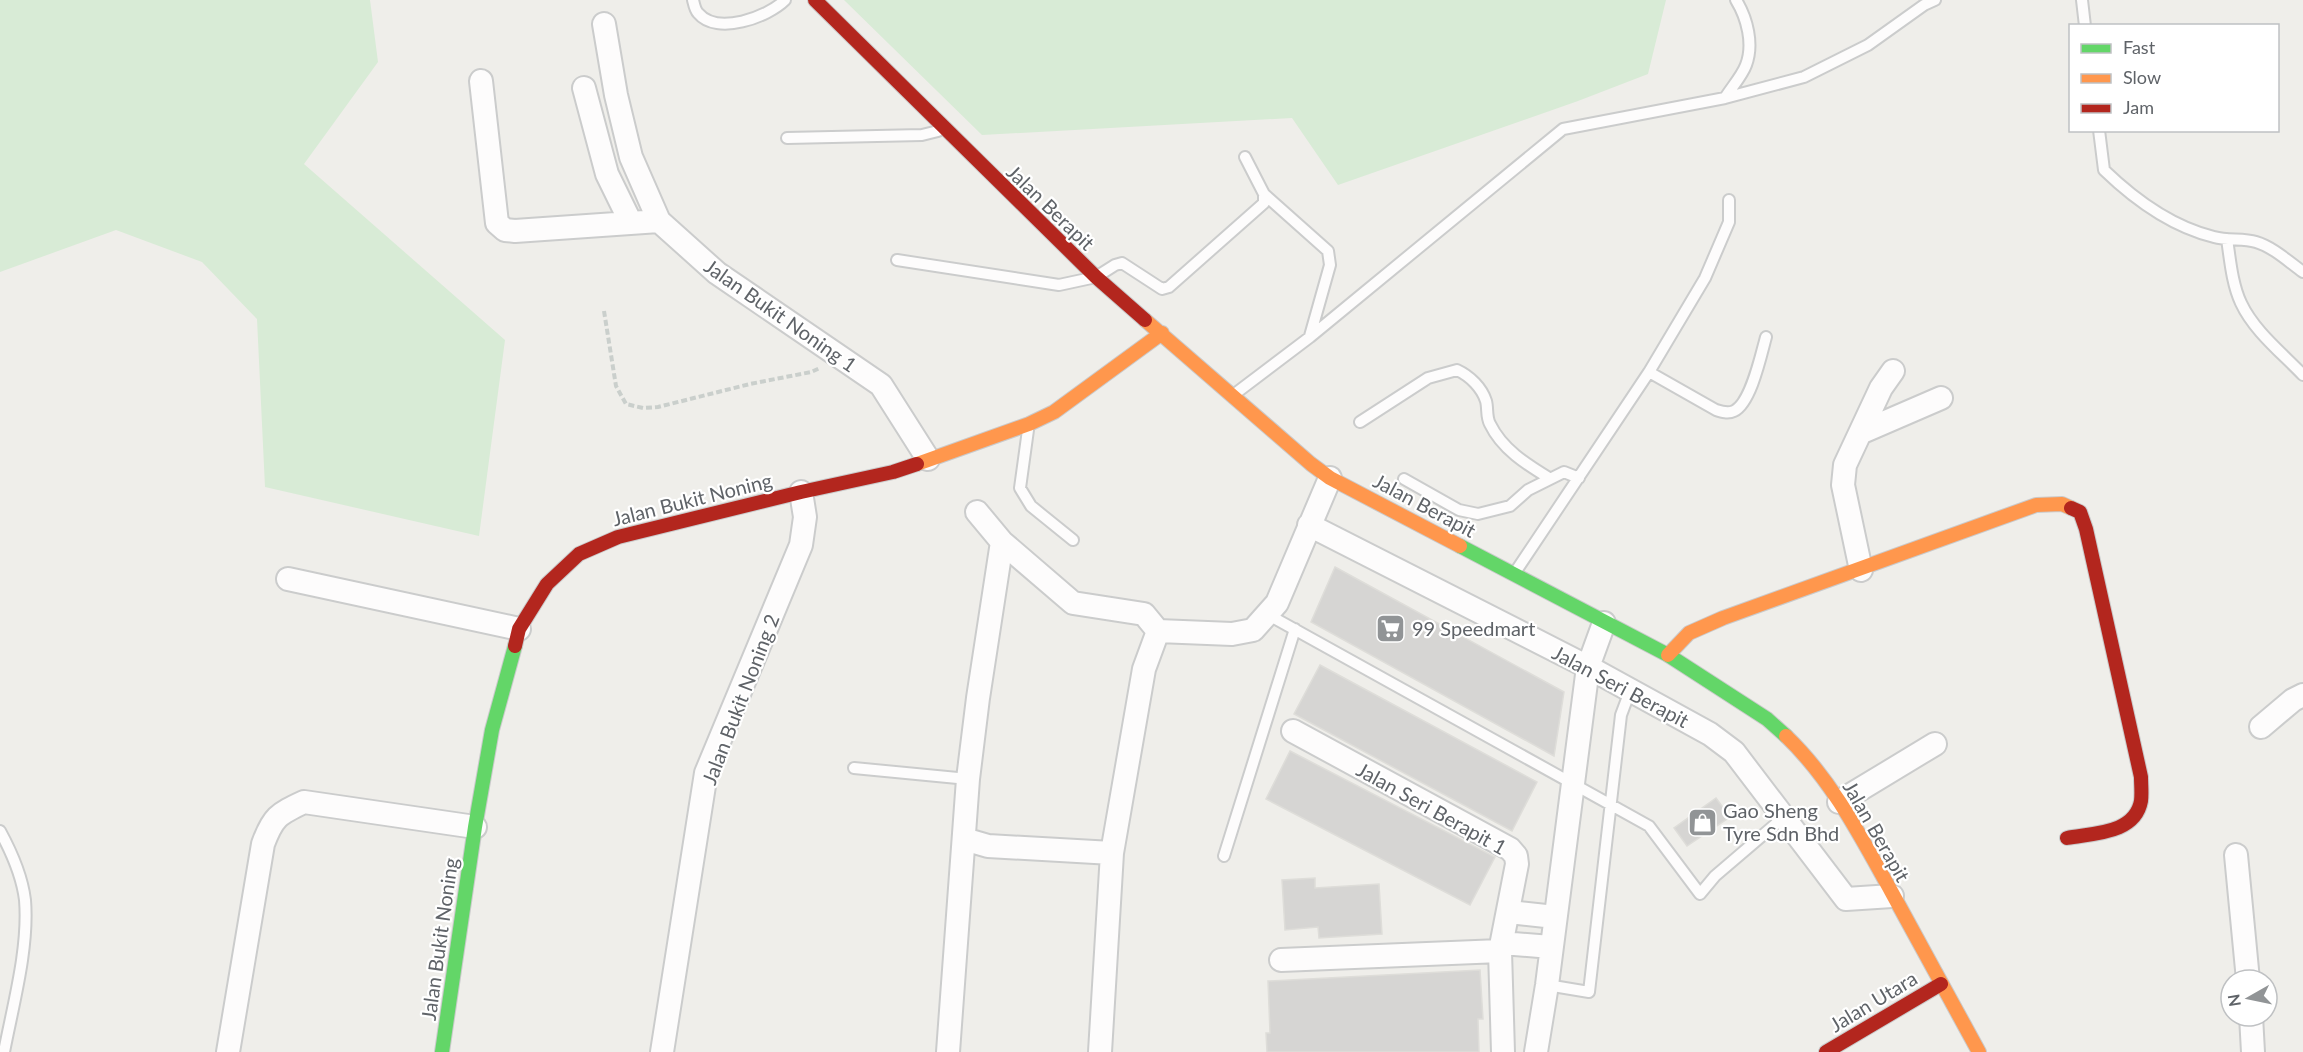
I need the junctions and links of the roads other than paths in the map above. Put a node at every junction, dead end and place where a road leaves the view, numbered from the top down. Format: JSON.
{"nodes":[{"id":1,"x":693,"y":0,"type":"edge"},
{"id":2,"x":785,"y":0,"type":"edge"},
{"id":3,"x":815,"y":0,"type":"edge"},
{"id":4,"x":1736,"y":0,"type":"edge"},
{"id":5,"x":1935,"y":0,"type":"edge"},
{"id":6,"x":2082,"y":0,"type":"edge"},
{"id":7,"x":604,"y":24,"type":"dead end"},
{"id":8,"x":2085,"y":24,"type":"edge"},
{"id":9,"x":481,"y":81,"type":"dead end"},
{"id":10,"x":584,"y":88,"type":"dead end"},
{"id":11,"x":1725,"y":98,"type":"junction"},
{"id":12,"x":945,"y":130,"type":"junction"},
{"id":13,"x":2098,"y":132,"type":"edge"},
{"id":14,"x":787,"y":138,"type":"dead end"},
{"id":15,"x":1245,"y":157,"type":"dead end"},
{"id":16,"x":1264,"y":194,"type":"junction"},
{"id":17,"x":1729,"y":200,"type":"dead end"},
{"id":18,"x":659,"y":221,"type":"junction"},
{"id":19,"x":631,"y":223,"type":"junction"},
{"id":20,"x":2227,"y":239,"type":"junction"},
{"id":21,"x":897,"y":260,"type":"dead end"},
{"id":22,"x":2303,"y":272,"type":"edge"},
{"id":23,"x":1096,"y":277,"type":"junction"},
{"id":24,"x":1162,"y":333,"type":"junction"},
{"id":25,"x":1310,"y":337,"type":"junction"},
{"id":26,"x":1767,"y":337,"type":"dead end"},
{"id":27,"x":1893,"y":371,"type":"dead end"},
{"id":28,"x":1649,"y":372,"type":"junction"},
{"id":29,"x":2303,"y":375,"type":"edge"},
{"id":30,"x":1233,"y":395,"type":"junction"},
{"id":31,"x":1941,"y":398,"type":"dead end"},
{"id":32,"x":1360,"y":422,"type":"dead end"},
{"id":33,"x":1029,"y":424,"type":"junction"},
{"id":34,"x":1860,"y":433,"type":"junction"},
{"id":35,"x":928,"y":459,"type":"junction"},
{"id":36,"x":1330,"y":478,"type":"junction"},
{"id":37,"x":1549,"y":478,"type":"junction"},
{"id":38,"x":1579,"y":478,"type":"junction"},
{"id":39,"x":1404,"y":479,"type":"dead end"},
{"id":40,"x":801,"y":492,"type":"junction"},
{"id":41,"x":977,"y":512,"type":"dead end"},
{"id":42,"x":1309,"y":525,"type":"junction"},
{"id":43,"x":1073,"y":540,"type":"dead end"},
{"id":44,"x":1002,"y":542,"type":"junction"},
{"id":45,"x":1861,"y":570,"type":"junction"},
{"id":46,"x":1514,"y":574,"type":"junction"},
{"id":47,"x":288,"y":579,"type":"dead end"},
{"id":48,"x":1268,"y":614,"type":"junction"},
{"id":49,"x":1604,"y":623,"type":"junction"},
{"id":50,"x":519,"y":629,"type":"junction"},
{"id":51,"x":1295,"y":629,"type":"junction"},
{"id":52,"x":1158,"y":631,"type":"junction"},
{"id":53,"x":1668,"y":655,"type":"junction"},
{"id":54,"x":1588,"y":667,"type":"junction"},
{"id":55,"x":1630,"y":691,"type":"junction"},
{"id":56,"x":2303,"y":695,"type":"edge"},
{"id":57,"x":2261,"y":727,"type":"dead end"},
{"id":58,"x":1293,"y":731,"type":"dead end"},
{"id":59,"x":1935,"y":744,"type":"dead end"},
{"id":60,"x":854,"y":768,"type":"dead end"},
{"id":61,"x":968,"y":779,"type":"junction"},
{"id":62,"x":1572,"y":784,"type":"junction"},
{"id":63,"x":1839,"y":802,"type":"junction"},
{"id":64,"x":1610,"y":805,"type":"junction"},
{"id":65,"x":1784,"y":817,"type":"junction"},
{"id":66,"x":475,"y":827,"type":"junction"},
{"id":67,"x":0,"y":831,"type":"edge"},
{"id":68,"x":2067,"y":838,"type":"dead end"},
{"id":69,"x":963,"y":839,"type":"junction"},
{"id":70,"x":1112,"y":853,"type":"junction"},
{"id":71,"x":2236,"y":855,"type":"dead end"},
{"id":72,"x":1224,"y":856,"type":"dead end"},
{"id":73,"x":1892,"y":896,"type":"junction"},
{"id":74,"x":1509,"y":912,"type":"junction"},
{"id":75,"x":1555,"y":917,"type":"junction"},
{"id":76,"x":1501,"y":947,"type":"junction"},
{"id":77,"x":1551,"y":947,"type":"junction"},
{"id":78,"x":1281,"y":960,"type":"dead end"},
{"id":79,"x":2247,"y":968,"type":"edge"},
{"id":80,"x":1941,"y":984,"type":"junction"},
{"id":81,"x":1546,"y":985,"type":"junction"},
{"id":82,"x":2252,"y":1028,"type":"edge"},
{"id":83,"x":4,"y":1052,"type":"edge"},
{"id":84,"x":228,"y":1052,"type":"edge"},
{"id":85,"x":442,"y":1052,"type":"edge"},
{"id":86,"x":663,"y":1052,"type":"edge"},
{"id":87,"x":948,"y":1052,"type":"edge"},
{"id":88,"x":1100,"y":1052,"type":"edge"},
{"id":89,"x":1503,"y":1052,"type":"edge"},
{"id":90,"x":1536,"y":1052,"type":"edge"},
{"id":91,"x":1826,"y":1052,"type":"edge"},
{"id":92,"x":1978,"y":1052,"type":"edge"},
{"id":93,"x":2253,"y":1052,"type":"edge"}],
"edges":[{"from":1,"to":2,"type":"lane"},
{"from":3,"to":12,"type":"street","name":"Jalan Berapit"},
{"from":4,"to":11,"type":"lane"},
{"from":5,"to":11,"type":"lane"},
{"from":6,"to":8,"type":"lane"},
{"from":7,"to":18,"type":"street"},
{"from":9,"to":19,"type":"street"},
{"from":10,"to":19,"type":"street"},
{"from":11,"to":25,"type":"lane"},
{"from":12,"to":14,"type":"lane"},
{"from":12,"to":23,"type":"street","name":"Jalan Berapit"},
{"from":13,"to":20,"type":"lane"},
{"from":15,"to":16,"type":"lane"},
{"from":16,"to":23,"type":"lane"},
{"from":16,"to":25,"type":"lane"},
{"from":17,"to":28,"type":"lane"},
{"from":18,"to":19,"type":"street"},
{"from":18,"to":35,"type":"street","name":"Jalan Bukit Noning 1"},
{"from":20,"to":22,"type":"lane"},
{"from":20,"to":29,"type":"lane"},
{"from":21,"to":23,"type":"lane"},
{"from":23,"to":24,"type":"street","name":"Jalan Berapit"},
{"from":24,"to":30,"type":"street","name":"Jalan Berapit"},
{"from":24,"to":33,"type":"street","name":"Jalan Bukit Noning"},
{"from":25,"to":30,"type":"lane"},
{"from":26,"to":28,"type":"lane"},
{"from":27,"to":34,"type":"street"},
{"from":28,"to":38,"type":"lane"},
{"from":30,"to":36,"type":"street","name":"Jalan Berapit"},
{"from":31,"to":34,"type":"street"},
{"from":32,"to":37,"type":"lane"},
{"from":33,"to":35,"type":"street","name":"Jalan Bukit Noning"},
{"from":33,"to":43,"type":"lane"},
{"from":34,"to":45,"type":"street"},
{"from":35,"to":40,"type":"street","name":"Jalan Bukit Noning"},
{"from":36,"to":42,"type":"street"},
{"from":36,"to":46,"type":"street","name":"Jalan Berapit"},
{"from":37,"to":38,"type":"lane"},
{"from":37,"to":39,"type":"lane"},
{"from":38,"to":46,"type":"lane"},
{"from":40,"to":50,"type":"street","name":"Jalan Bukit Noning"},
{"from":40,"to":86,"type":"street","name":"Jalan Bukit Noning 2"},
{"from":41,"to":44,"type":"street"},
{"from":42,"to":48,"type":"street"},
{"from":42,"to":54,"type":"street","name":"Jalan Seri Berapit"},
{"from":44,"to":52,"type":"street"},
{"from":44,"to":61,"type":"street"},
{"from":45,"to":53,"type":"street"},
{"from":45,"to":68,"type":"street"},
{"from":46,"to":49,"type":"street","name":"Jalan Berapit"},
{"from":47,"to":50,"type":"street"},
{"from":48,"to":51,"type":"lane"},
{"from":48,"to":52,"type":"street"},
{"from":49,"to":53,"type":"street","name":"Jalan Berapit"},
{"from":49,"to":54,"type":"street"},
{"from":50,"to":66,"type":"street","name":"Jalan Bukit Noning"},
{"from":51,"to":62,"type":"lane"},
{"from":51,"to":72,"type":"lane"},
{"from":52,"to":70,"type":"street"},
{"from":53,"to":63,"type":"street","name":"Jalan Berapit"},
{"from":54,"to":55,"type":"street","name":"Jalan Seri Berapit"},
{"from":54,"to":62,"type":"street"},
{"from":55,"to":64,"type":"lane"},
{"from":55,"to":65,"type":"street","name":"Jalan Seri Berapit"},
{"from":56,"to":57,"type":"street"},
{"from":58,"to":74,"type":"street","name":"Jalan Seri Berapit 1"},
{"from":59,"to":63,"type":"street"},
{"from":60,"to":61,"type":"lane"},
{"from":61,"to":69,"type":"street"},
{"from":62,"to":64,"type":"lane"},
{"from":62,"to":75,"type":"street"},
{"from":63,"to":73,"type":"street","name":"Jalan Berapit"},
{"from":64,"to":65,"type":"lane"},
{"from":64,"to":81,"type":"lane"},
{"from":65,"to":73,"type":"street","name":"Jalan Seri Berapit"},
{"from":66,"to":84,"type":"street"},
{"from":66,"to":85,"type":"street","name":"Jalan Bukit Noning"},
{"from":67,"to":83,"type":"lane"},
{"from":69,"to":70,"type":"street"},
{"from":69,"to":87,"type":"street"},
{"from":70,"to":88,"type":"street"},
{"from":71,"to":79,"type":"street"},
{"from":73,"to":80,"type":"street","name":"Jalan Berapit"},
{"from":74,"to":75,"type":"street"},
{"from":74,"to":76,"type":"street","name":"Jalan Seri Berapit 1"},
{"from":75,"to":77,"type":"street"},
{"from":76,"to":77,"type":"street"},
{"from":76,"to":78,"type":"street"},
{"from":76,"to":89,"type":"street","name":"Jalan Seri Berapit 1"},
{"from":77,"to":81,"type":"street"},
{"from":80,"to":91,"type":"street","name":"Jalan Utara"},
{"from":80,"to":92,"type":"street","name":"Jalan Berapit"},
{"from":81,"to":90,"type":"street"},
{"from":82,"to":93,"type":"street"}]}
